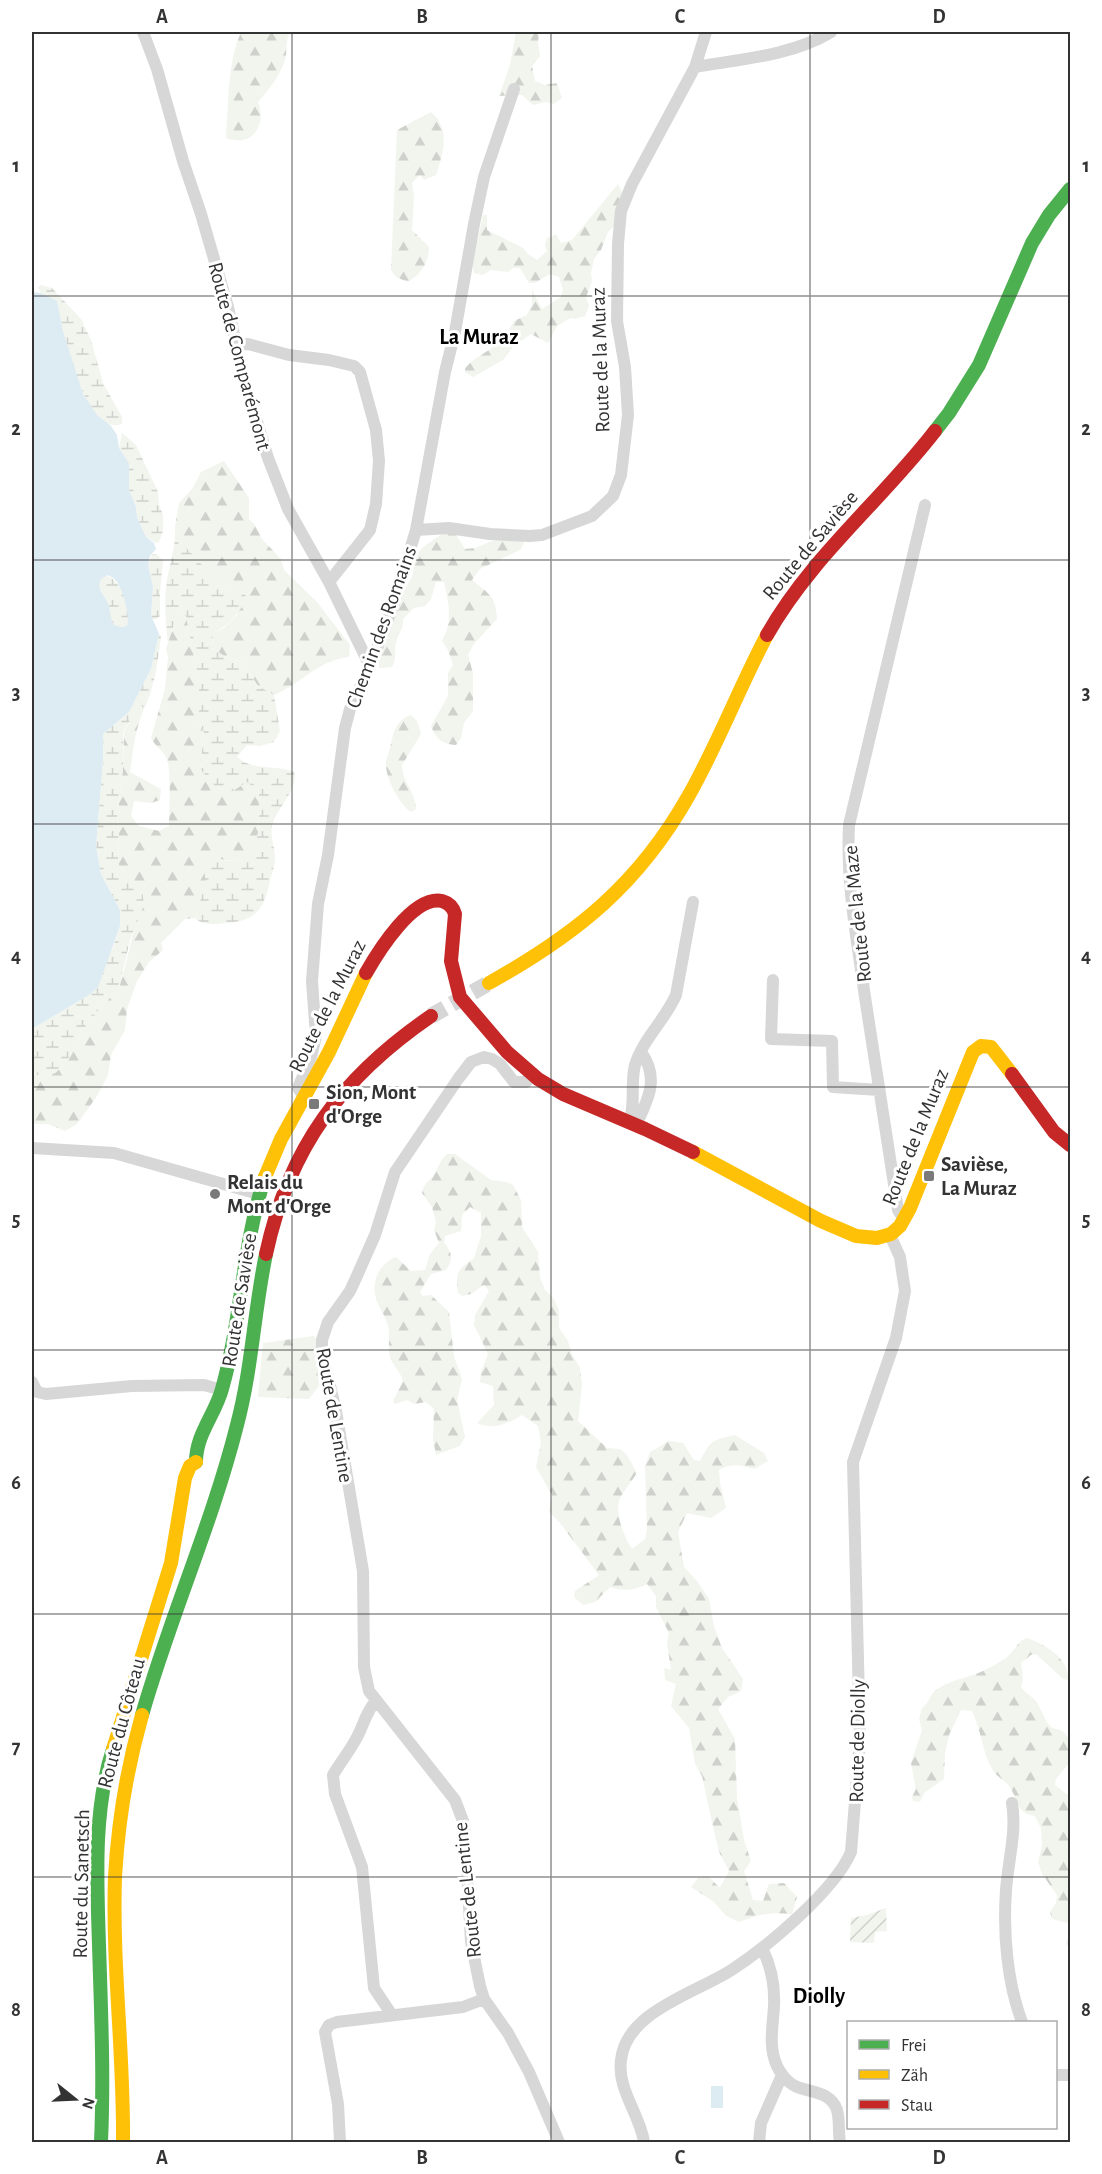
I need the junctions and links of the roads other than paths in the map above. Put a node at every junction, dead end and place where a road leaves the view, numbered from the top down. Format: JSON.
{"nodes":[{"id":1,"x":143,"y":32,"type":"edge"},
{"id":2,"x":706,"y":32,"type":"edge"},
{"id":3,"x":831,"y":32,"type":"edge"},
{"id":4,"x":695,"y":67,"type":"junction"},
{"id":5,"x":514,"y":89,"type":"dead end"},
{"id":6,"x":1071,"y":189,"type":"edge"},
{"id":7,"x":237,"y":345,"type":"junction"},
{"id":8,"x":925,"y":505,"type":"dead end"},
{"id":9,"x":416,"y":530,"type":"junction"},
{"id":10,"x":329,"y":582,"type":"junction"},
{"id":11,"x":370,"y":666,"type":"junction"},
{"id":12,"x":693,"y":902,"type":"dead end"},
{"id":13,"x":772,"y":980,"type":"dead end"},
{"id":14,"x":489,"y":982,"type":"tunnel mouth"},
{"id":15,"x":431,"y":1016,"type":"tunnel mouth"},
{"id":16,"x":641,"y":1052,"type":"junction"},
{"id":17,"x":532,"y":1075,"type":"junction"},
{"id":18,"x":879,"y":1090,"type":"junction"},
{"id":19,"x":304,"y":1097,"type":"junction"},
{"id":20,"x":633,"y":1124,"type":"junction"},
{"id":21,"x":1071,"y":1145,"type":"edge"},
{"id":22,"x":32,"y":1148,"type":"edge"},
{"id":23,"x":259,"y":1194,"type":"junction"},
{"id":24,"x":904,"y":1220,"type":"junction"},
{"id":25,"x":890,"y":1235,"type":"junction"},
{"id":26,"x":32,"y":1382,"type":"edge"},
{"id":27,"x":222,"y":1390,"type":"junction"},
{"id":28,"x":211,"y":1464,"type":"junction"},
{"id":29,"x":376,"y":1701,"type":"junction"},
{"id":30,"x":1012,"y":1803,"type":"dead end"},
{"id":31,"x":762,"y":1948,"type":"junction"},
{"id":32,"x":484,"y":1999,"type":"junction"},
{"id":33,"x":392,"y":2015,"type":"junction"},
{"id":34,"x":1022,"y":2021,"type":"edge"},
{"id":35,"x":782,"y":2075,"type":"junction"},
{"id":36,"x":101,"y":2142,"type":"edge"},
{"id":37,"x":123,"y":2142,"type":"edge"},
{"id":38,"x":339,"y":2142,"type":"edge"},
{"id":39,"x":559,"y":2142,"type":"edge"},
{"id":40,"x":644,"y":2142,"type":"edge"},
{"id":41,"x":759,"y":2142,"type":"edge"},
{"id":42,"x":840,"y":2142,"type":"edge"}],
"edges":[{"from":1,"to":7,"type":"street","name":"Route de Comparémont"},
{"from":2,"to":4,"type":"street","name":"Route de la Muraz"},
{"from":3,"to":4,"type":"street"},
{"from":4,"to":9,"type":"street","name":"Route de la Muraz"},
{"from":5,"to":9,"type":"street","name":"Chemin des Romains"},
{"from":6,"to":14,"type":"street","name":"Route de Savièse"},
{"from":7,"to":10,"type":"street","name":"Route de Comparémont"},
{"from":7,"to":10,"type":"street"},
{"from":8,"to":18,"type":"street","name":"Route de la Maze"},
{"from":9,"to":11,"type":"street","name":"Chemin des Romains"},
{"from":10,"to":11,"type":"street","name":"Route de Comparémont"},
{"from":11,"to":19,"type":"street","name":"Chemin des Romains"},
{"from":12,"to":16,"type":"street"},
{"from":13,"to":18,"type":"street"},
{"from":15,"to":28,"type":"street","name":"Route de Savièse"},
{"from":16,"to":20,"type":"street"},
{"from":16,"to":20,"type":"street"},
{"from":17,"to":19,"type":"street","name":"Route de la Muraz"},
{"from":17,"to":20,"type":"street","name":"Route de la Muraz"},
{"from":17,"to":29,"type":"street","name":"Route de Lentine"},
{"from":18,"to":24,"type":"street","name":"Route de la Maze"},
{"from":19,"to":23,"type":"street","name":"Route de la Muraz"},
{"from":20,"to":25,"type":"street","name":"Route de la Muraz"},
{"from":21,"to":24,"type":"street","name":"Route de la Muraz"},
{"from":22,"to":23,"type":"street"},
{"from":23,"to":27,"type":"street","name":"Route de la Muraz"},
{"from":24,"to":25,"type":"street","name":"Route de la Muraz"},
{"from":25,"to":31,"type":"street","name":"Route de Diolly"},
{"from":26,"to":27,"type":"street"},
{"from":27,"to":28,"type":"street","name":"Route de la Muraz"},
{"from":28,"to":36,"type":"street","name":"Route du Sanetsch"},
{"from":28,"to":37,"type":"street","name":"Route du Côteau"},
{"from":29,"to":32,"type":"street","name":"Route de Lentine"},
{"from":29,"to":33,"type":"street"},
{"from":30,"to":34,"type":"street"},
{"from":31,"to":35,"type":"street"},
{"from":31,"to":40,"type":"street","name":"Route de Diolly"},
{"from":32,"to":33,"type":"street"},
{"from":32,"to":39,"type":"street","name":"Route de Lentine"},
{"from":33,"to":38,"type":"street"},
{"from":35,"to":41,"type":"street"},
{"from":35,"to":42,"type":"street"}]}
